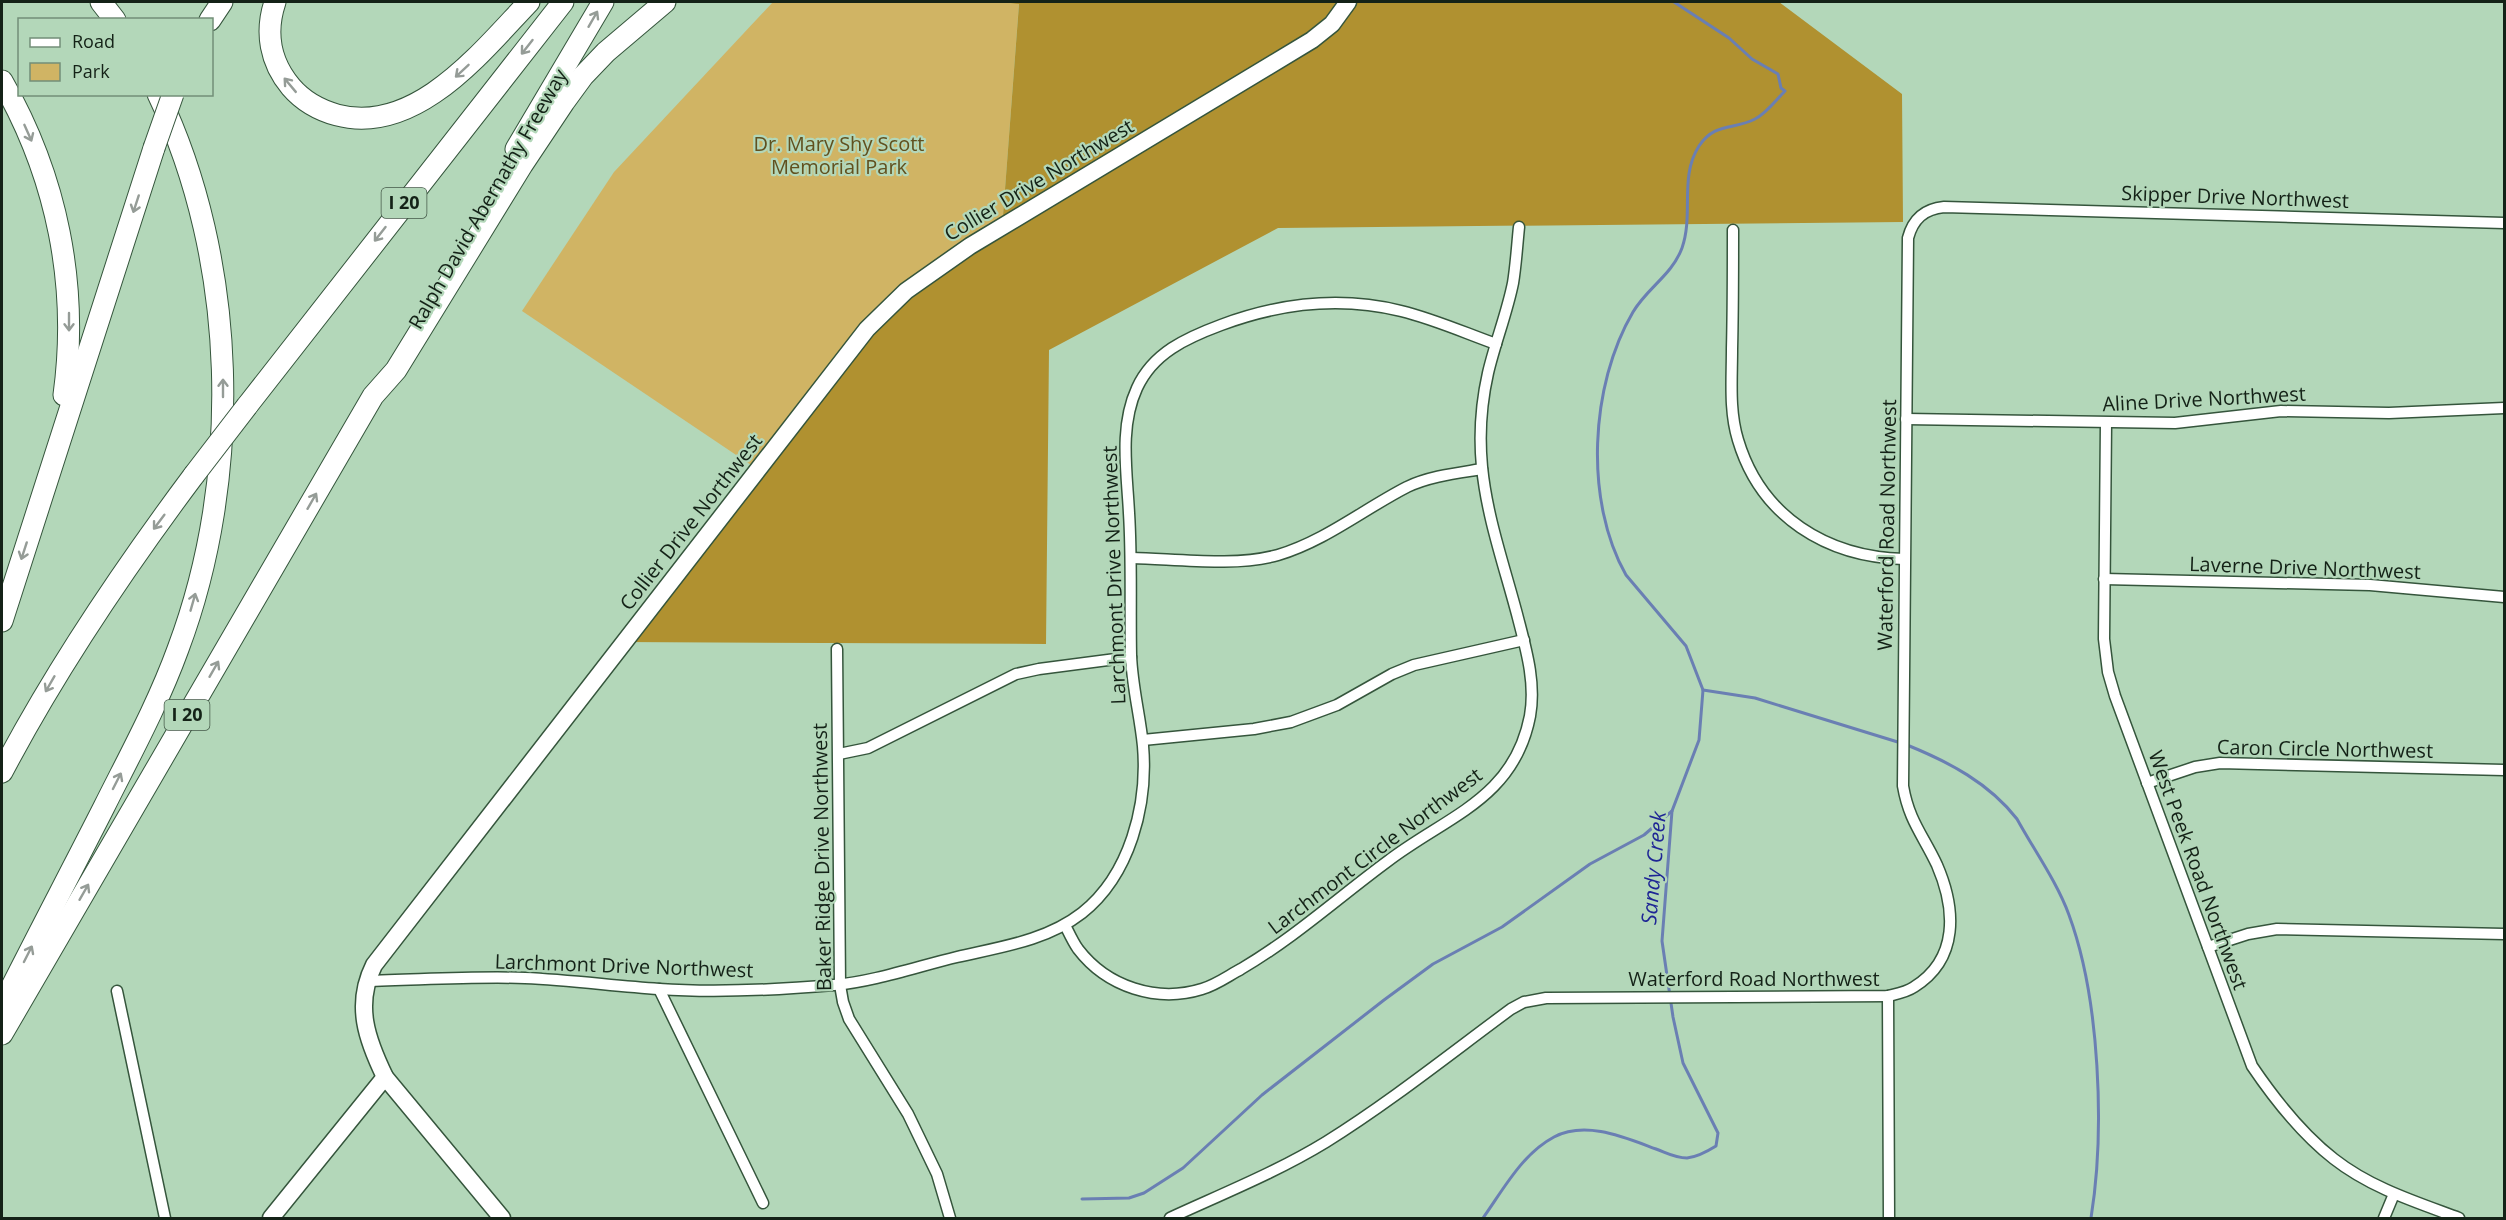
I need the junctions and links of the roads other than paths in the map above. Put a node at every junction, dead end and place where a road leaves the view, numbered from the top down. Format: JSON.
{"nodes":[{"id":1,"x":101,"y":2,"type":"edge"},
{"id":2,"x":112,"y":2,"type":"edge"},
{"id":3,"x":222,"y":2,"type":"edge"},
{"id":4,"x":275,"y":2,"type":"edge"},
{"id":5,"x":529,"y":2,"type":"edge"},
{"id":6,"x":563,"y":2,"type":"edge"},
{"id":7,"x":603,"y":2,"type":"edge"},
{"id":8,"x":665,"y":2,"type":"edge"},
{"id":9,"x":1348,"y":2,"type":"edge"},
{"id":10,"x":113,"y":18,"type":"edge"},
{"id":11,"x":120,"y":18,"type":"edge"},
{"id":12,"x":211,"y":18,"type":"edge"},
{"id":13,"x":2,"y":81,"type":"edge"},
{"id":14,"x":159,"y":96,"type":"edge"},
{"id":15,"x":172,"y":96,"type":"edge"},
{"id":16,"x":1964,"y":208,"type":"joint"},
{"id":17,"x":2505,"y":223,"type":"edge"},
{"id":18,"x":1519,"y":227,"type":"dead end"},
{"id":19,"x":1733,"y":230,"type":"dead end"},
{"id":20,"x":1496,"y":344,"type":"junction"},
{"id":21,"x":373,"y":396,"type":"junction"},
{"id":22,"x":2505,"y":408,"type":"edge"},
{"id":23,"x":1906,"y":419,"type":"junction"},
{"id":24,"x":2106,"y":423,"type":"junction"},
{"id":25,"x":1482,"y":469,"type":"junction"},
{"id":26,"x":41,"y":495,"type":"junction"},
{"id":27,"x":1132,"y":558,"type":"junction"},
{"id":28,"x":1904,"y":559,"type":"junction"},
{"id":29,"x":2104,"y":579,"type":"junction"},
{"id":30,"x":2505,"y":597,"type":"edge"},
{"id":31,"x":2,"y":621,"type":"edge"},
{"id":32,"x":1524,"y":640,"type":"junction"},
{"id":33,"x":837,"y":648,"type":"dead end"},
{"id":34,"x":1131,"y":657,"type":"junction"},
{"id":35,"x":1143,"y":741,"type":"junction"},
{"id":36,"x":839,"y":754,"type":"junction"},
{"id":37,"x":2505,"y":770,"type":"edge"},
{"id":38,"x":2,"y":772,"type":"edge"},
{"id":39,"x":2147,"y":783,"type":"junction"},
{"id":40,"x":1065,"y":925,"type":"junction"},
{"id":41,"x":2505,"y":934,"type":"edge"},
{"id":42,"x":2208,"y":947,"type":"junction"},
{"id":43,"x":366,"y":981,"type":"junction"},
{"id":44,"x":840,"y":985,"type":"junction"},
{"id":45,"x":660,"y":989,"type":"junction"},
{"id":46,"x":117,"y":991,"type":"dead end"},
{"id":47,"x":1888,"y":996,"type":"junction"},
{"id":48,"x":2,"y":1006,"type":"edge"},
{"id":49,"x":2,"y":1034,"type":"edge"},
{"id":50,"x":385,"y":1077,"type":"junction"},
{"id":51,"x":2394,"y":1194,"type":"junction"},
{"id":52,"x":763,"y":1203,"type":"dead end"},
{"id":53,"x":165,"y":1218,"type":"edge"},
{"id":54,"x":271,"y":1218,"type":"edge"},
{"id":55,"x":502,"y":1218,"type":"edge"},
{"id":56,"x":950,"y":1218,"type":"edge"},
{"id":57,"x":1170,"y":1218,"type":"edge"},
{"id":58,"x":1889,"y":1218,"type":"edge"},
{"id":59,"x":2384,"y":1218,"type":"edge"},
{"id":60,"x":2459,"y":1218,"type":"edge"}],
"edges":[{"from":1,"to":10,"type":"highway"},
{"from":2,"to":11,"type":"highway"},
{"from":3,"to":12,"type":"highway"},
{"from":5,"to":4,"type":"highway","one_way":true},
{"from":6,"to":38,"type":"highway","number":"I 20","one_way":true,"bridge":true},
{"from":21,"to":7,"type":"highway","name":"Ralph David Abernathy Freeway","number":"I 20","one_way":true},
{"from":8,"to":21,"type":"highway"},
{"from":9,"to":43,"type":"main road","name":"Collier Drive Northwest"},
{"from":13,"to":26,"type":"highway","one_way":true},
{"from":48,"to":14,"type":"highway","one_way":true},
{"from":15,"to":26,"type":"highway","one_way":true,"bridge":true},
{"from":16,"to":17,"type":"street","name":"Skipper Drive Northwest"},
{"from":16,"to":23,"type":"street","name":"Waterford Road Northwest"},
{"from":18,"to":20,"type":"street","name":"Larchmont Circle Northwest"},
{"from":19,"to":28,"type":"street"},
{"from":20,"to":25,"type":"street","name":"Larchmont Circle Northwest"},
{"from":20,"to":27,"type":"street","name":"Larchmont Drive Northwest"},
{"from":49,"to":21,"type":"highway","number":"I 20","one_way":true},
{"from":22,"to":24,"type":"street","name":"Aline Drive Northwest"},
{"from":23,"to":24,"type":"street","name":"Aline Drive Northwest"},
{"from":23,"to":28,"type":"street","name":"Waterford Road Northwest"},
{"from":24,"to":29,"type":"street","name":"West Peek Road Northwest"},
{"from":25,"to":27,"type":"street"},
{"from":25,"to":32,"type":"street","name":"Larchmont Circle Northwest"},
{"from":26,"to":31,"type":"highway","one_way":true},
{"from":27,"to":34,"type":"street","name":"Larchmont Drive Northwest"},
{"from":28,"to":47,"type":"street","name":"Waterford Road Northwest"},
{"from":29,"to":30,"type":"street","name":"Laverne Drive Northwest"},
{"from":29,"to":39,"type":"street","name":"West Peek Road Northwest"},
{"from":32,"to":35,"type":"street"},
{"from":32,"to":40,"type":"street","name":"Larchmont Circle Northwest"},
{"from":33,"to":36,"type":"street","name":"Baker Ridge Drive Northwest"},
{"from":34,"to":35,"type":"street","name":"Larchmont Drive Northwest"},
{"from":34,"to":36,"type":"street"},
{"from":35,"to":40,"type":"street","name":"Larchmont Drive Northwest"},
{"from":36,"to":44,"type":"street","name":"Baker Ridge Drive Northwest"},
{"from":37,"to":39,"type":"street","name":"Caron Circle Northwest"},
{"from":39,"to":42,"type":"street","name":"West Peek Road Northwest"},
{"from":40,"to":44,"type":"street","name":"Larchmont Drive Northwest"},
{"from":41,"to":42,"type":"street"},
{"from":42,"to":51,"type":"street","name":"West Peek Road Northwest"},
{"from":43,"to":45,"type":"street","name":"Larchmont Drive Northwest"},
{"from":43,"to":50,"type":"main road","name":"Collier Drive Northwest"},
{"from":44,"to":45,"type":"street","name":"Larchmont Drive Northwest"},
{"from":44,"to":56,"type":"street","name":"Baker Ridge Drive Northwest"},
{"from":45,"to":52,"type":"street"},
{"from":46,"to":53,"type":"street"},
{"from":47,"to":57,"type":"street","name":"Waterford Road Northwest"},
{"from":47,"to":58,"type":"street"},
{"from":50,"to":54,"type":"main road"},
{"from":50,"to":55,"type":"main road","name":"Collier Drive Northwest"},
{"from":51,"to":59,"type":"street"},
{"from":51,"to":60,"type":"street","name":"West Peek Road Northwest"}]}
